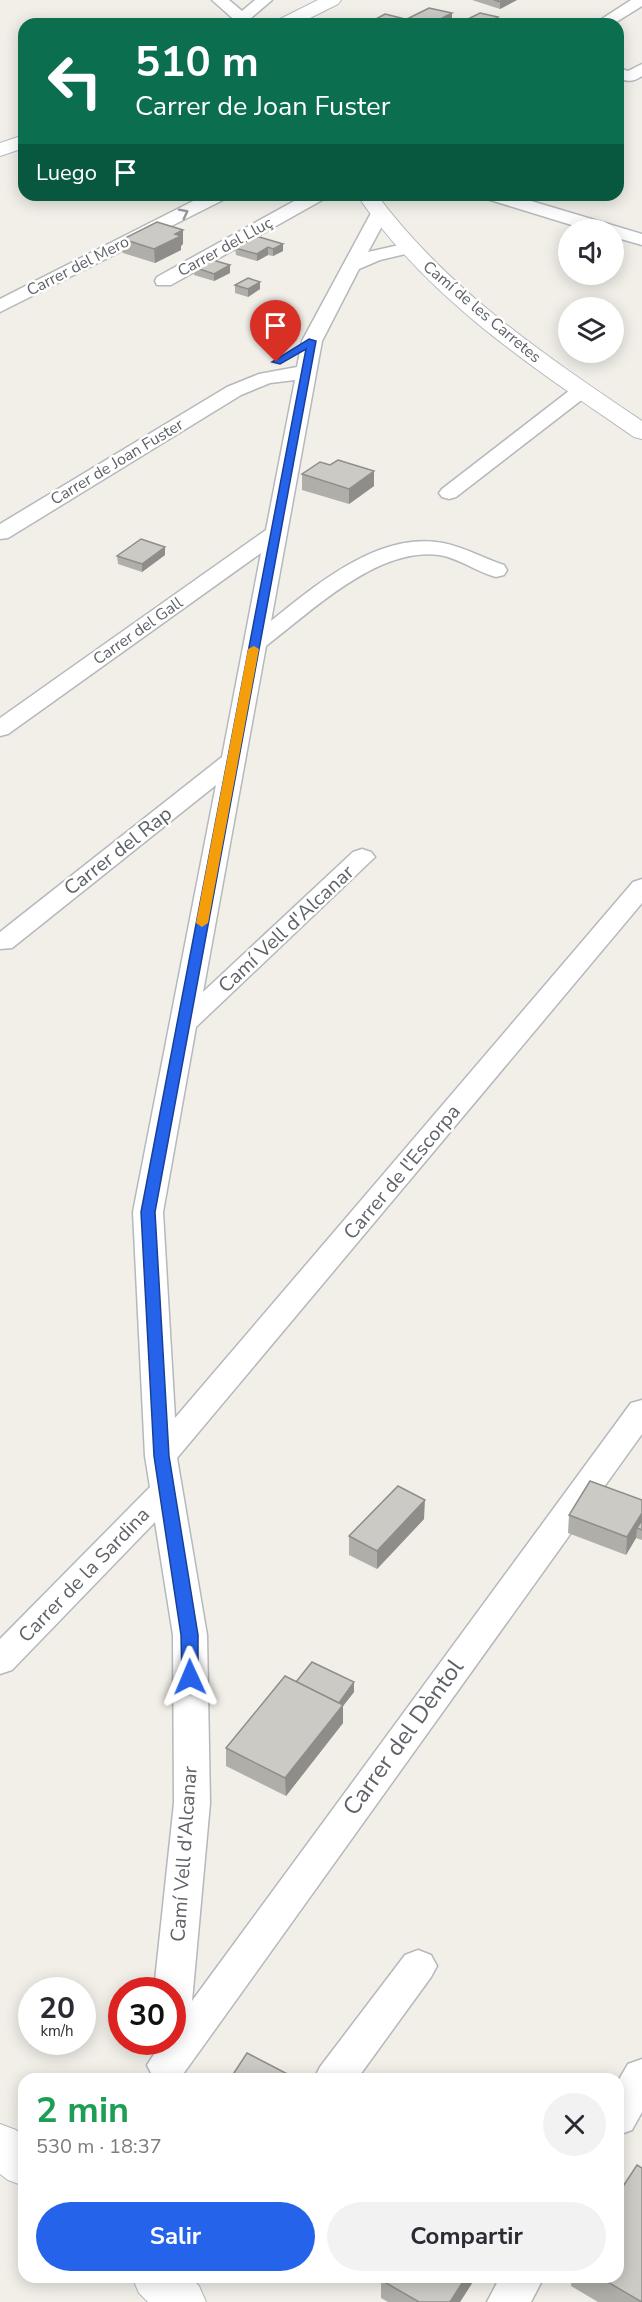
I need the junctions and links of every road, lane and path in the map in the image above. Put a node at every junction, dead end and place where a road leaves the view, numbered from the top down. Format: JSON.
{"nodes":[{"id":1,"x":220,"y":0,"type":"edge"},
{"id":2,"x":264,"y":0,"type":"edge"},
{"id":3,"x":332,"y":0,"type":"edge"},
{"id":4,"x":642,"y":0,"type":"edge"},
{"id":5,"x":241,"y":18,"type":"edge"},
{"id":6,"x":248,"y":18,"type":"edge"},
{"id":7,"x":296,"y":18,"type":"edge"},
{"id":8,"x":612,"y":18,"type":"edge"},
{"id":9,"x":642,"y":69,"type":"edge"},
{"id":10,"x":624,"y":74,"type":"edge"},
{"id":11,"x":18,"y":143,"type":"edge"},
{"id":12,"x":0,"y":150,"type":"edge"},
{"id":13,"x":207,"y":201,"type":"edge"},
{"id":14,"x":307,"y":201,"type":"edge"},
{"id":15,"x":512,"y":201,"type":"edge"},
{"id":16,"x":374,"y":204,"type":"edge"},
{"id":17,"x":572,"y":219,"type":"edge"},
{"id":18,"x":624,"y":234,"type":"edge"},
{"id":19,"x":642,"y":240,"type":"edge"},
{"id":20,"x":362,"y":244,"type":"junction"},
{"id":21,"x":409,"y":248,"type":"junction"},
{"id":22,"x":353,"y":265,"type":"junction"},
{"id":23,"x":164,"y":281,"type":"dead end"},
{"id":24,"x":0,"y":306,"type":"edge"},
{"id":25,"x":301,"y":362,"type":"junction"},
{"id":26,"x":234,"y":391,"type":"junction"},
{"id":27,"x":581,"y":391,"type":"junction"},
{"id":28,"x":642,"y":432,"type":"edge"},
{"id":29,"x":449,"y":493,"type":"dead end"},
{"id":30,"x":0,"y":533,"type":"edge"},
{"id":31,"x":276,"y":533,"type":"junction"},
{"id":32,"x":496,"y":570,"type":"dead end"},
{"id":33,"x":255,"y":643,"type":"junction"},
{"id":34,"x":0,"y":729,"type":"edge"},
{"id":35,"x":233,"y":760,"type":"junction"},
{"id":36,"x":362,"y":857,"type":"dead end"},
{"id":37,"x":642,"y":887,"type":"edge"},
{"id":38,"x":3,"y":942,"type":"dead end"},
{"id":39,"x":183,"y":1025,"type":"junction"},
{"id":40,"x":642,"y":1411,"type":"edge"},
{"id":41,"x":161,"y":1456,"type":"junction"},
{"id":42,"x":168,"y":1489,"type":"junction"},
{"id":43,"x":0,"y":1661,"type":"edge"},
{"id":44,"x":418,"y":1966,"type":"dead end"},
{"id":45,"x":175,"y":1977,"type":"edge"},
{"id":46,"x":167,"y":2062,"type":"edge"},
{"id":47,"x":338,"y":2073,"type":"edge"},
{"id":48,"x":642,"y":2076,"type":"edge"},
{"id":49,"x":624,"y":2107,"type":"edge"},
{"id":50,"x":0,"y":2145,"type":"edge"},
{"id":51,"x":18,"y":2160,"type":"edge"},
{"id":52,"x":519,"y":2283,"type":"edge"},
{"id":53,"x":508,"y":2302,"type":"edge"}],
"edges":[{"from":1,"to":5,"type":"street"},
{"from":2,"to":6,"type":"street"},
{"from":3,"to":7,"type":"street"},
{"from":4,"to":8,"type":"street"},
{"from":9,"to":10,"type":"street"},
{"from":11,"to":12,"type":"street"},
{"from":24,"to":13,"type":"street","name":"Carrer del Mero","one_way":true},
{"from":14,"to":23,"type":"street","name":"Carrer del Lluç"},
{"from":15,"to":17,"type":"street"},
{"from":16,"to":20,"type":"street","name":"Camí Vell d'Alcanar"},
{"from":16,"to":21,"type":"street","name":"Camí de les Carretes"},
{"from":18,"to":19,"type":"street"},
{"from":20,"to":21,"type":"street"},
{"from":20,"to":22,"type":"street","name":"Camí Vell d'Alcanar"},
{"from":21,"to":22,"type":"street"},
{"from":21,"to":27,"type":"street","name":"Camí de les Carretes"},
{"from":22,"to":25,"type":"street","name":"Camí Vell d'Alcanar"},
{"from":25,"to":26,"type":"street","name":"Carrer de Joan Fuster"},
{"from":25,"to":26,"type":"street","name":"Carrer de Joan Fuster"},
{"from":25,"to":31,"type":"street","name":"Camí Vell d'Alcanar"},
{"from":26,"to":30,"type":"street","name":"Carrer de Joan Fuster"},
{"from":27,"to":28,"type":"street","name":"Camí de les Carretes"},
{"from":27,"to":29,"type":"street"},
{"from":31,"to":33,"type":"street","name":"Camí Vell d'Alcanar"},
{"from":31,"to":34,"type":"street","name":"Carrer del Gall"},
{"from":32,"to":33,"type":"street"},
{"from":33,"to":35,"type":"street","name":"Camí Vell d'Alcanar"},
{"from":35,"to":38,"type":"street","name":"Carrer del Rap"},
{"from":35,"to":39,"type":"street","name":"Camí Vell d'Alcanar"},
{"from":36,"to":39,"type":"street","name":"Camí Vell d'Alcanar"},
{"from":37,"to":41,"type":"street","name":"Carrer de l'Escorpa"},
{"from":39,"to":41,"type":"street","name":"Camí Vell d'Alcanar"},
{"from":40,"to":46,"type":"street","name":"Carrer del Dèntol"},
{"from":41,"to":42,"type":"street","name":"Camí Vell d'Alcanar"},
{"from":42,"to":43,"type":"street","name":"Carrer de la Sardina"},
{"from":42,"to":45,"type":"street","name":"Camí Vell d'Alcanar"},
{"from":44,"to":47,"type":"street"},
{"from":48,"to":49,"type":"street"},
{"from":50,"to":51,"type":"street"},
{"from":52,"to":53,"type":"street"}]}
